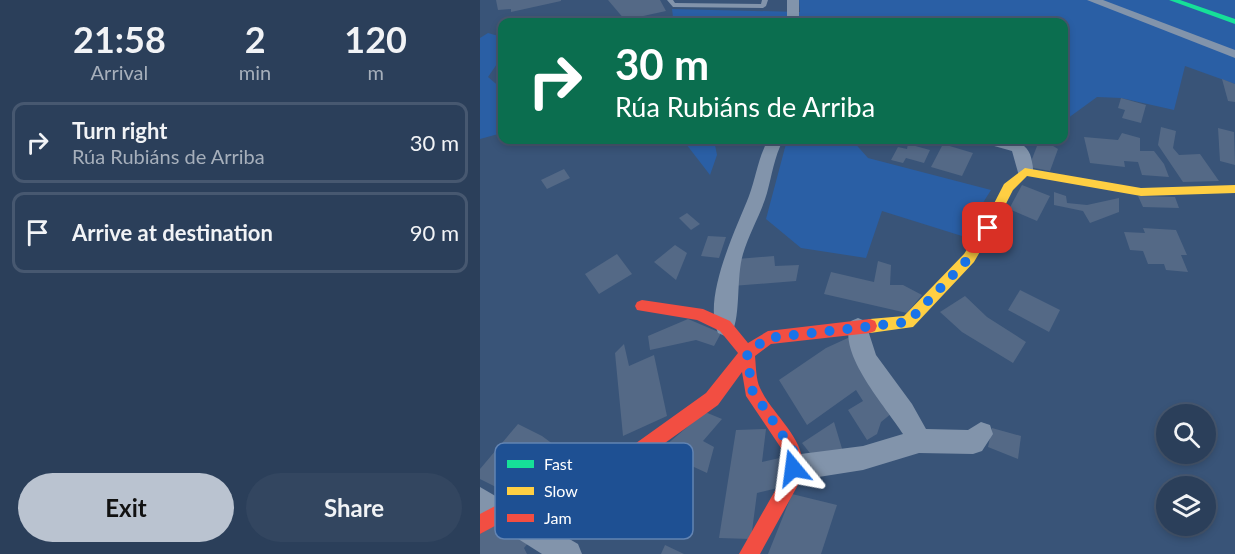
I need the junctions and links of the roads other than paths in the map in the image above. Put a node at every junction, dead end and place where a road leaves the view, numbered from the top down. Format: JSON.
{"nodes":[{"id":1,"x":670,"y":0,"type":"edge"},
{"id":2,"x":765,"y":0,"type":"edge"},
{"id":3,"x":793,"y":0,"type":"edge"},
{"id":4,"x":1093,"y":0,"type":"edge"},
{"id":5,"x":1173,"y":0,"type":"edge"},
{"id":6,"x":793,"y":18,"type":"edge"},
{"id":7,"x":1235,"y":22,"type":"edge"},
{"id":8,"x":1235,"y":54,"type":"edge"},
{"id":9,"x":773,"y":144,"type":"edge"},
{"id":10,"x":1010,"y":144,"type":"edge"},
{"id":11,"x":1025,"y":172,"type":"junction"},
{"id":12,"x":1235,"y":189,"type":"edge"},
{"id":13,"x":642,"y":306,"type":"dead end"},
{"id":14,"x":725,"y":326,"type":"junction"},
{"id":15,"x":858,"y":328,"type":"junction"},
{"id":16,"x":747,"y":353,"type":"junction"},
{"id":17,"x":981,"y":434,"type":"dead end"},
{"id":18,"x":920,"y":441,"type":"junction"},
{"id":19,"x":651,"y":443,"type":"edge"},
{"id":20,"x":793,"y":468,"type":"junction"},
{"id":21,"x":538,"y":539,"type":"edge"},
{"id":22,"x":568,"y":554,"type":"edge"},
{"id":23,"x":749,"y":554,"type":"edge"}],
"edges":[{"from":1,"to":2,"type":"lane"},
{"from":3,"to":6,"type":"street"},
{"from":4,"to":8,"type":"street"},
{"from":5,"to":7,"type":"main road"},
{"from":9,"to":14,"type":"street"},
{"from":10,"to":11,"type":"street"},
{"from":11,"to":12,"type":"main road"},
{"from":11,"to":15,"type":"main road"},
{"from":13,"to":14,"type":"main road"},
{"from":14,"to":16,"type":"main road"},
{"from":15,"to":16,"type":"main road"},
{"from":15,"to":18,"type":"street"},
{"from":16,"to":19,"type":"main road"},
{"from":16,"to":20,"type":"main road"},
{"from":17,"to":18,"type":"street"},
{"from":18,"to":20,"type":"street"},
{"from":20,"to":23,"type":"main road"},
{"from":21,"to":22,"type":"street"}]}
